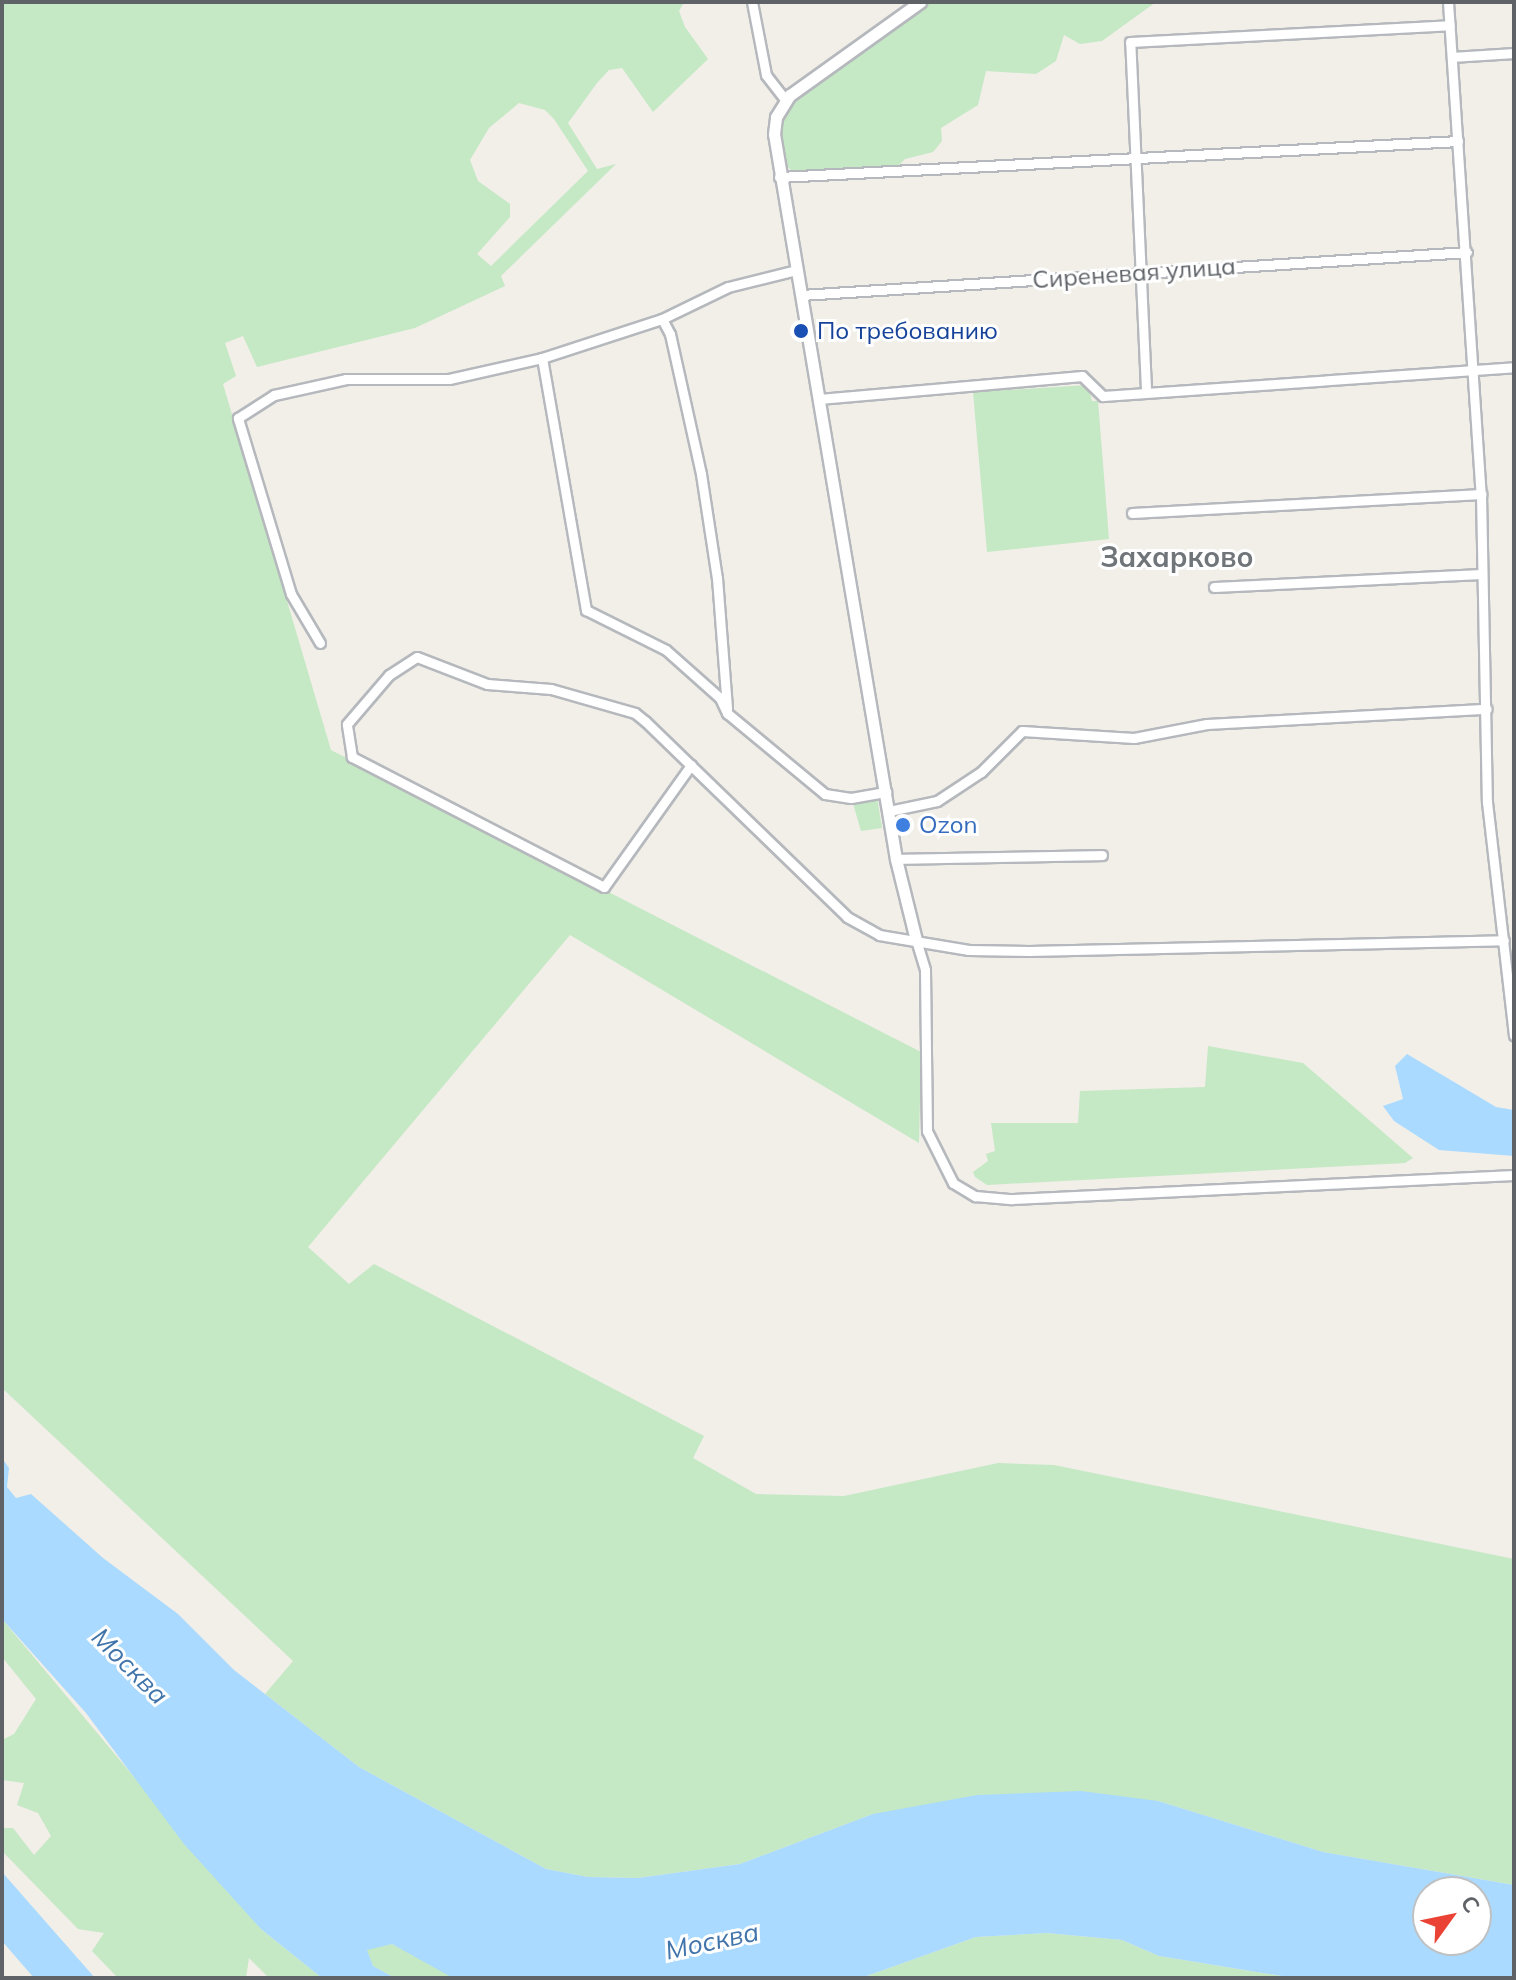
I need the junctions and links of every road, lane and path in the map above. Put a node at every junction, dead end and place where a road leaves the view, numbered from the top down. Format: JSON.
{"nodes":[{"id":1,"x":752,"y":2,"type":"edge"},
{"id":2,"x":920,"y":2,"type":"edge"},
{"id":3,"x":1448,"y":2,"type":"edge"},
{"id":4,"x":1450,"y":25,"type":"junction"},
{"id":5,"x":1514,"y":53,"type":"edge"},
{"id":6,"x":1452,"y":57,"type":"junction"},
{"id":7,"x":785,"y":99,"type":"junction"},
{"id":8,"x":1458,"y":141,"type":"junction"},
{"id":9,"x":1134,"y":158,"type":"junction"},
{"id":10,"x":779,"y":177,"type":"junction"},
{"id":11,"x":1467,"y":252,"type":"junction"},
{"id":12,"x":796,"y":270,"type":"junction"},
{"id":13,"x":1142,"y":273,"type":"junction"},
{"id":14,"x":801,"y":295,"type":"junction"},
{"id":15,"x":662,"y":319,"type":"junction"},
{"id":16,"x":542,"y":358,"type":"junction"},
{"id":17,"x":1514,"y":367,"type":"edge"},
{"id":18,"x":1473,"y":369,"type":"junction"},
{"id":19,"x":1146,"y":389,"type":"junction"},
{"id":20,"x":819,"y":399,"type":"junction"},
{"id":21,"x":1481,"y":494,"type":"junction"},
{"id":22,"x":1132,"y":513,"type":"dead end"},
{"id":23,"x":1482,"y":574,"type":"junction"},
{"id":24,"x":1214,"y":587,"type":"dead end"},
{"id":25,"x":320,"y":643,"type":"dead end"},
{"id":26,"x":1487,"y":709,"type":"junction"},
{"id":27,"x":727,"y":713,"type":"junction"},
{"id":28,"x":691,"y":765,"type":"junction"},
{"id":29,"x":886,"y":792,"type":"junction"},
{"id":30,"x":889,"y":811,"type":"junction"},
{"id":31,"x":1102,"y":855,"type":"dead end"},
{"id":32,"x":896,"y":859,"type":"junction"},
{"id":33,"x":916,"y":940,"type":"junction"},
{"id":34,"x":1504,"y":940,"type":"junction"},
{"id":35,"x":1514,"y":1035,"type":"edge"},
{"id":36,"x":1514,"y":1175,"type":"edge"}],
"edges":[{"from":1,"to":7,"type":"street"},
{"from":2,"to":7,"type":"street"},
{"from":3,"to":4,"type":"street"},
{"from":4,"to":6,"type":"street"},
{"from":4,"to":9,"type":"street"},
{"from":5,"to":6,"type":"street"},
{"from":6,"to":8,"type":"street"},
{"from":7,"to":10,"type":"street"},
{"from":8,"to":9,"type":"street"},
{"from":8,"to":11,"type":"street"},
{"from":9,"to":10,"type":"street"},
{"from":9,"to":13,"type":"street"},
{"from":10,"to":12,"type":"street"},
{"from":11,"to":13,"type":"street","name":"Сиреневая улица"},
{"from":11,"to":18,"type":"street"},
{"from":12,"to":14,"type":"street"},
{"from":12,"to":15,"type":"street"},
{"from":13,"to":14,"type":"street","name":"Сиреневая улица"},
{"from":13,"to":19,"type":"street"},
{"from":14,"to":20,"type":"street"},
{"from":15,"to":16,"type":"street"},
{"from":15,"to":27,"type":"street"},
{"from":16,"to":25,"type":"street"},
{"from":16,"to":27,"type":"street"},
{"from":17,"to":18,"type":"street"},
{"from":18,"to":19,"type":"street"},
{"from":18,"to":21,"type":"street"},
{"from":19,"to":20,"type":"street"},
{"from":20,"to":29,"type":"street"},
{"from":21,"to":22,"type":"street"},
{"from":21,"to":23,"type":"street"},
{"from":23,"to":24,"type":"street"},
{"from":23,"to":26,"type":"street"},
{"from":26,"to":30,"type":"street"},
{"from":26,"to":34,"type":"street"},
{"from":27,"to":29,"type":"street"},
{"from":28,"to":28,"type":"street"},
{"from":28,"to":33,"type":"street"},
{"from":29,"to":30,"type":"street"},
{"from":30,"to":32,"type":"street"},
{"from":31,"to":32,"type":"street"},
{"from":32,"to":33,"type":"street"},
{"from":33,"to":34,"type":"street"},
{"from":33,"to":36,"type":"street"},
{"from":34,"to":35,"type":"street"}]}
